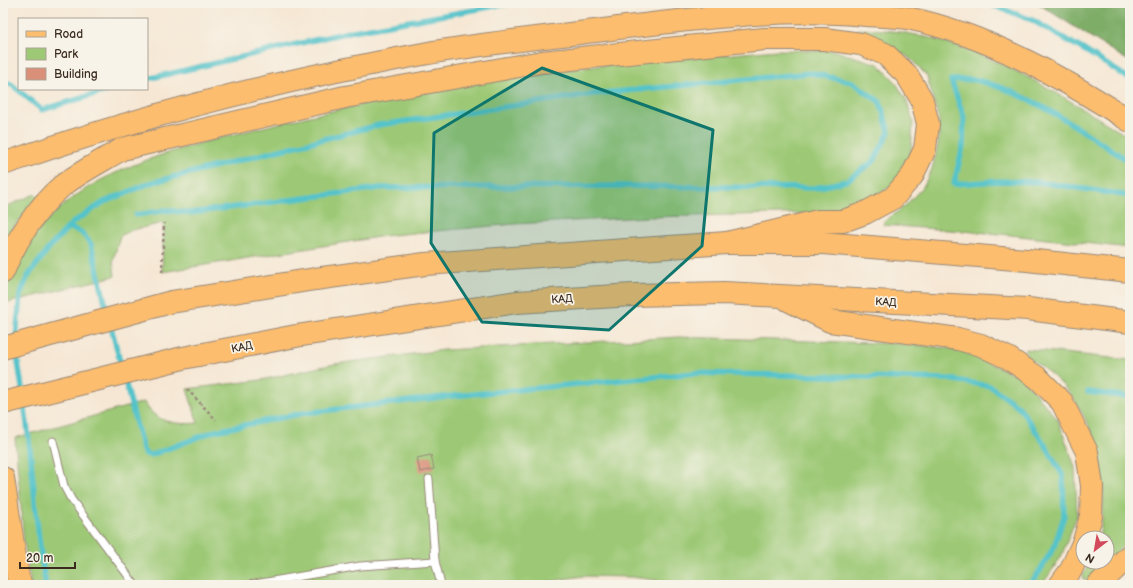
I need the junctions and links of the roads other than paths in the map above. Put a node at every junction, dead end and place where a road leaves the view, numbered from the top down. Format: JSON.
{"nodes":[{"id":1,"x":1130,"y":121,"type":"edge"},
{"id":2,"x":3,"y":164,"type":"edge"},
{"id":3,"x":727,"y":243,"type":"junction"},
{"id":4,"x":1130,"y":271,"type":"edge"},
{"id":5,"x":3,"y":272,"type":"edge"},
{"id":6,"x":779,"y":296,"type":"junction"},
{"id":7,"x":1130,"y":322,"type":"edge"},
{"id":8,"x":3,"y":348,"type":"edge"},
{"id":9,"x":3,"y":403,"type":"edge"},
{"id":10,"x":53,"y":441,"type":"dead end"},
{"id":11,"x":3,"y":478,"type":"edge"},
{"id":12,"x":429,"y":479,"type":"dead end"},
{"id":13,"x":1087,"y":530,"type":"edge"},
{"id":14,"x":1130,"y":555,"type":"edge"},
{"id":15,"x":435,"y":561,"type":"junction"},
{"id":16,"x":1075,"y":561,"type":"edge"},
{"id":17,"x":21,"y":585,"type":"edge"},
{"id":18,"x":135,"y":585,"type":"edge"},
{"id":19,"x":249,"y":585,"type":"edge"},
{"id":20,"x":441,"y":585,"type":"edge"},
{"id":21,"x":1060,"y":585,"type":"edge"},
{"id":22,"x":1098,"y":585,"type":"edge"}],
"edges":[{"from":1,"to":2,"type":"main road"},
{"from":3,"to":4,"type":"main road"},
{"from":3,"to":5,"type":"main road"},
{"from":3,"to":8,"type":"main road"},
{"from":6,"to":7,"type":"main road","name":"КАД"},
{"from":6,"to":9,"type":"main road","name":"КАД"},
{"from":6,"to":13,"type":"main road"},
{"from":10,"to":18,"type":"lane"},
{"from":11,"to":17,"type":"main road"},
{"from":12,"to":15,"type":"lane"},
{"from":14,"to":22,"type":"main road"},
{"from":15,"to":19,"type":"lane"},
{"from":15,"to":20,"type":"lane"},
{"from":16,"to":21,"type":"main road"}]}
